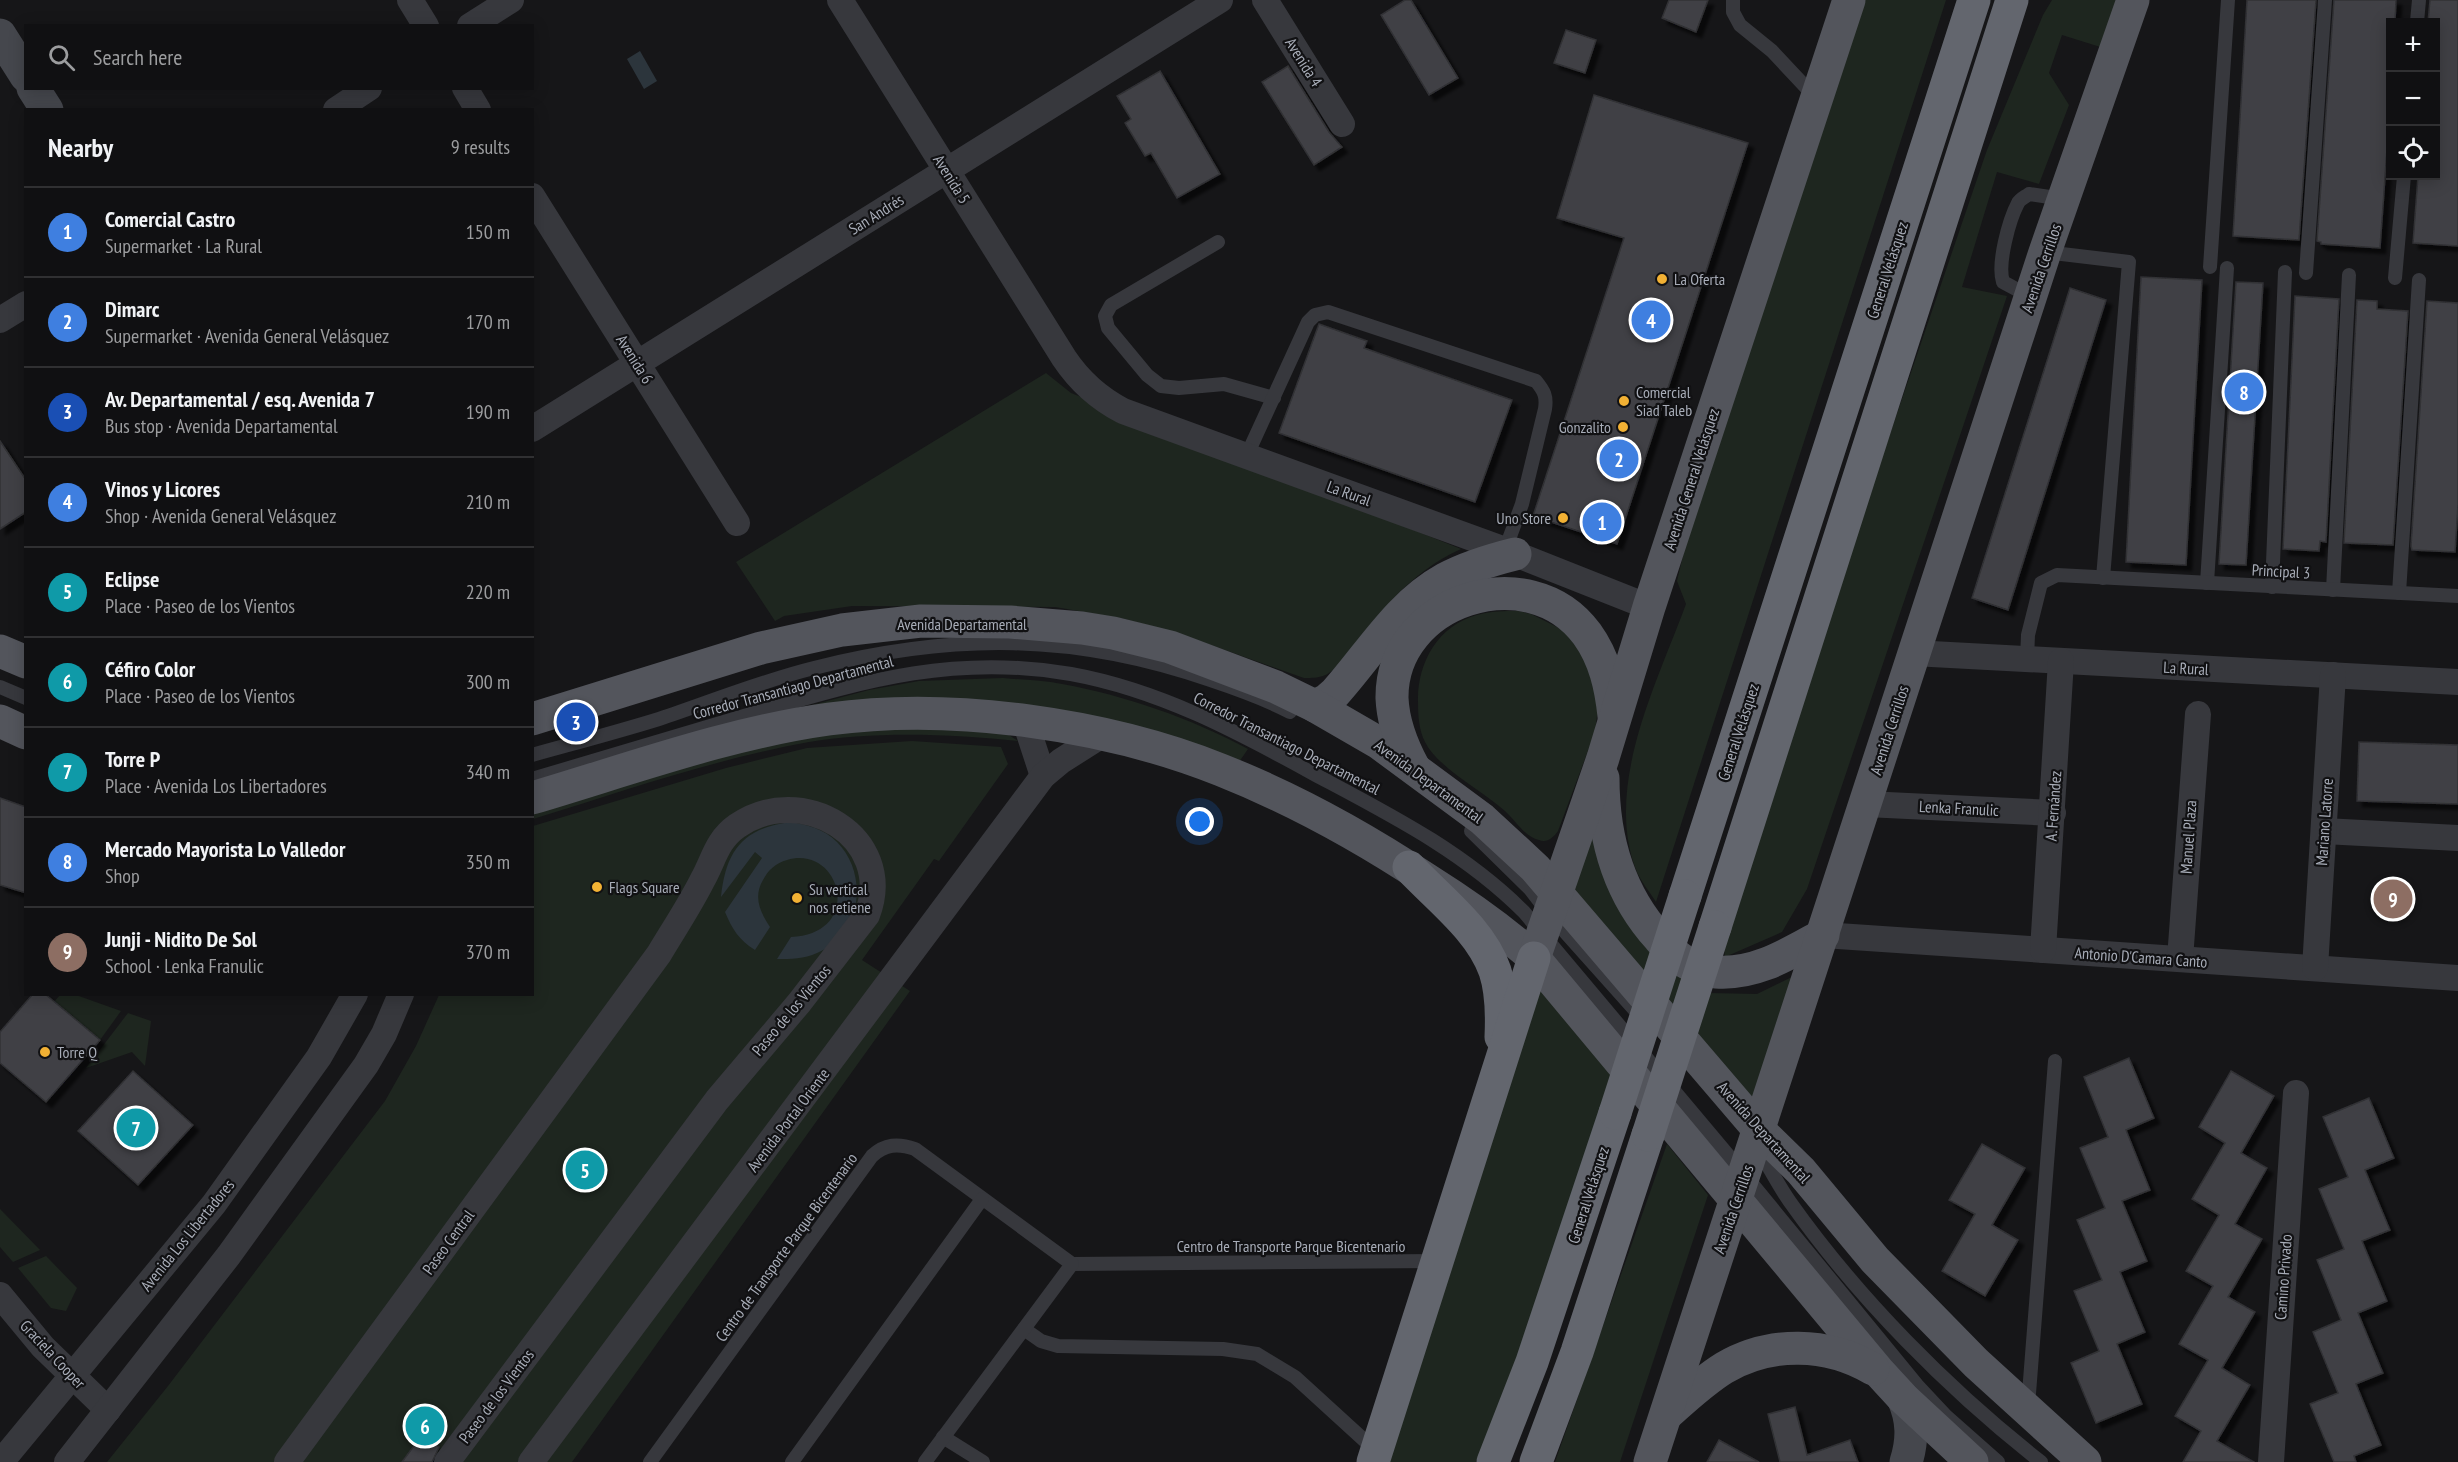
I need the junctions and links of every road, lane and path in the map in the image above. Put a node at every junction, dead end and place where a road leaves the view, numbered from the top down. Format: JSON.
{"nodes":[{"id":1,"x":410,"y":0,"type":"edge"},
{"id":2,"x":510,"y":0,"type":"edge"},
{"id":3,"x":840,"y":0,"type":"edge"},
{"id":4,"x":1220,"y":0,"type":"edge"},
{"id":5,"x":1265,"y":0,"type":"edge"},
{"id":6,"x":1733,"y":0,"type":"edge"},
{"id":7,"x":1849,"y":0,"type":"edge"},
{"id":8,"x":1974,"y":0,"type":"edge"},
{"id":9,"x":2012,"y":0,"type":"edge"},
{"id":10,"x":2036,"y":0,"type":"edge"},
{"id":11,"x":2133,"y":0,"type":"edge"},
{"id":12,"x":2228,"y":0,"type":"edge"},
{"id":13,"x":2325,"y":0,"type":"edge"},
{"id":14,"x":2419,"y":0,"type":"edge"},
{"id":15,"x":2417,"y":18,"type":"edge"},
{"id":16,"x":425,"y":24,"type":"edge"},
{"id":17,"x":473,"y":24,"type":"edge"},
{"id":18,"x":0,"y":35,"type":"edge"},
{"id":19,"x":24,"y":73,"type":"edge"},
{"id":20,"x":34,"y":90,"type":"edge"},
{"id":21,"x":366,"y":90,"type":"edge"},
{"id":22,"x":466,"y":90,"type":"edge"},
{"id":23,"x":1816,"y":98,"type":"junction"},
{"id":24,"x":1980,"y":99,"type":"junction"},
{"id":25,"x":46,"y":108,"type":"edge"},
{"id":26,"x":339,"y":108,"type":"edge"},
{"id":27,"x":477,"y":108,"type":"edge"},
{"id":28,"x":1342,"y":124,"type":"dead end"},
{"id":29,"x":947,"y":171,"type":"junction"},
{"id":30,"x":2404,"y":180,"type":"edge"},
{"id":31,"x":534,"y":199,"type":"edge"},
{"id":32,"x":2064,"y":199,"type":"junction"},
{"id":33,"x":1218,"y":242,"type":"dead end"},
{"id":34,"x":2045,"y":252,"type":"junction"},
{"id":35,"x":2210,"y":267,"type":"dead end"},
{"id":36,"x":2227,"y":268,"type":"dead end"},
{"id":37,"x":2285,"y":272,"type":"dead end"},
{"id":38,"x":2306,"y":273,"type":"dead end"},
{"id":39,"x":2349,"y":276,"type":"dead end"},
{"id":40,"x":2395,"y":278,"type":"dead end"},
{"id":41,"x":2419,"y":280,"type":"dead end"},
{"id":42,"x":2031,"y":297,"type":"junction"},
{"id":43,"x":24,"y":305,"type":"edge"},
{"id":44,"x":0,"y":320,"type":"edge"},
{"id":45,"x":1064,"y":358,"type":"joint"},
{"id":46,"x":638,"y":364,"type":"junction"},
{"id":47,"x":1274,"y":398,"type":"junction"},
{"id":48,"x":534,"y":428,"type":"edge"},
{"id":49,"x":1247,"y":455,"type":"junction"},
{"id":50,"x":737,"y":523,"type":"dead end"},
{"id":51,"x":1510,"y":552,"type":"junction"},
{"id":52,"x":2103,"y":578,"type":"junction"},
{"id":53,"x":2207,"y":583,"type":"junction"},
{"id":54,"x":2271,"y":586,"type":"junction"},
{"id":55,"x":2333,"y":590,"type":"junction"},
{"id":56,"x":2399,"y":593,"type":"junction"},
{"id":57,"x":2458,"y":596,"type":"edge"},
{"id":58,"x":1649,"y":607,"type":"junction"},
{"id":59,"x":0,"y":651,"type":"edge"},
{"id":60,"x":1913,"y":653,"type":"junction"},
{"id":61,"x":2027,"y":659,"type":"junction"},
{"id":62,"x":24,"y":661,"type":"edge"},
{"id":63,"x":2061,"y":661,"type":"junction"},
{"id":64,"x":2333,"y":675,"type":"junction"},
{"id":65,"x":2458,"y":682,"type":"edge"},
{"id":66,"x":0,"y":687,"type":"edge"},
{"id":67,"x":24,"y":697,"type":"edge"},
{"id":68,"x":1310,"y":713,"type":"junction"},
{"id":69,"x":2198,"y":714,"type":"dead end"},
{"id":70,"x":534,"y":718,"type":"edge"},
{"id":71,"x":0,"y":721,"type":"edge"},
{"id":72,"x":1025,"y":721,"type":"junction"},
{"id":73,"x":1614,"y":722,"type":"junction"},
{"id":74,"x":24,"y":732,"type":"edge"},
{"id":75,"x":1102,"y":735,"type":"junction"},
{"id":76,"x":683,"y":752,"type":"junction"},
{"id":77,"x":534,"y":754,"type":"edge"},
{"id":78,"x":1603,"y":758,"type":"junction"},
{"id":79,"x":592,"y":761,"type":"junction"},
{"id":80,"x":1408,"y":773,"type":"junction"},
{"id":81,"x":1043,"y":776,"type":"junction"},
{"id":82,"x":534,"y":779,"type":"edge"},
{"id":83,"x":534,"y":797,"type":"edge"},
{"id":84,"x":1866,"y":804,"type":"junction"},
{"id":85,"x":2053,"y":813,"type":"junction"},
{"id":86,"x":2324,"y":831,"type":"junction"},
{"id":87,"x":2458,"y":838,"type":"edge"},
{"id":88,"x":1409,"y":867,"type":"junction"},
{"id":89,"x":1546,"y":925,"type":"junction"},
{"id":90,"x":1823,"y":935,"type":"junction"},
{"id":91,"x":2043,"y":950,"type":"junction"},
{"id":92,"x":2180,"y":959,"type":"junction"},
{"id":93,"x":2315,"y":968,"type":"junction"},
{"id":94,"x":2458,"y":978,"type":"edge"},
{"id":95,"x":354,"y":996,"type":"edge"},
{"id":96,"x":400,"y":996,"type":"edge"},
{"id":97,"x":609,"y":1023,"type":"joint"},
{"id":98,"x":2055,"y":1061,"type":"dead end"},
{"id":99,"x":1685,"y":1066,"type":"dead end"},
{"id":100,"x":1499,"y":1070,"type":"junction"},
{"id":101,"x":1701,"y":1083,"type":"dead end"},
{"id":102,"x":2296,"y":1093,"type":"dead end"},
{"id":103,"x":272,"y":1126,"type":"junction"},
{"id":104,"x":304,"y":1149,"type":"junction"},
{"id":105,"x":1748,"y":1162,"type":"junction"},
{"id":106,"x":982,"y":1199,"type":"junction"},
{"id":107,"x":1438,"y":1261,"type":"junction"},
{"id":108,"x":1072,"y":1264,"type":"junction"},
{"id":109,"x":0,"y":1295,"type":"edge"},
{"id":110,"x":1024,"y":1329,"type":"junction"},
{"id":111,"x":1880,"y":1373,"type":"junction"},
{"id":112,"x":72,"y":1377,"type":"junction"},
{"id":113,"x":1903,"y":1398,"type":"junction"},
{"id":114,"x":108,"y":1410,"type":"junction"},
{"id":115,"x":2028,"y":1411,"type":"junction"},
{"id":116,"x":1665,"y":1416,"type":"junction"},
{"id":117,"x":943,"y":1437,"type":"junction"},
{"id":118,"x":1375,"y":1457,"type":"edge"},
{"id":119,"x":1957,"y":1458,"type":"edge"},
{"id":120,"x":0,"y":1462,"type":"edge"},
{"id":121,"x":67,"y":1462,"type":"edge"},
{"id":122,"x":287,"y":1462,"type":"edge"},
{"id":123,"x":447,"y":1462,"type":"edge"},
{"id":124,"x":531,"y":1462,"type":"edge"},
{"id":125,"x":650,"y":1462,"type":"edge"},
{"id":126,"x":792,"y":1462,"type":"edge"},
{"id":127,"x":925,"y":1462,"type":"edge"},
{"id":128,"x":983,"y":1462,"type":"edge"},
{"id":129,"x":1492,"y":1462,"type":"edge"},
{"id":130,"x":1536,"y":1462,"type":"edge"},
{"id":131,"x":1650,"y":1462,"type":"edge"},
{"id":132,"x":1906,"y":1462,"type":"edge"},
{"id":133,"x":1998,"y":1462,"type":"edge"},
{"id":134,"x":2041,"y":1462,"type":"edge"},
{"id":135,"x":2085,"y":1462,"type":"edge"},
{"id":136,"x":2271,"y":1462,"type":"edge"}],
"edges":[{"from":1,"to":16,"type":"street"},
{"from":2,"to":17,"type":"street"},
{"from":3,"to":29,"type":"street","name":"Avenida 5"},
{"from":4,"to":29,"type":"street","name":"San Andrés"},
{"from":5,"to":28,"type":"street","name":"Avenida 4"},
{"from":6,"to":23,"type":"lane"},
{"from":7,"to":23,"type":"main road","name":"Avenida General Velásquez"},
{"from":8,"to":129,"type":"highway","name":"General Velásquez","bridge":true},
{"from":9,"to":24,"type":"highway"},
{"from":10,"to":24,"type":"highway"},
{"from":11,"to":32,"type":"main road","name":"Avenida Cerrillos"},
{"from":12,"to":35,"type":"lane"},
{"from":13,"to":38,"type":"lane"},
{"from":14,"to":15,"type":"lane"},
{"from":18,"to":19,"type":"street"},
{"from":20,"to":25,"type":"street"},
{"from":21,"to":26,"type":"street"},
{"from":22,"to":27,"type":"street"},
{"from":23,"to":58,"type":"main road","name":"Avenida General Velásquez"},
{"from":24,"to":130,"type":"highway","bridge":true},
{"from":29,"to":45,"type":"street","name":"Avenida 5"},
{"from":29,"to":46,"type":"street","name":"San Andrés"},
{"from":30,"to":40,"type":"lane"},
{"from":31,"to":46,"type":"street","name":"Avenida 6"},
{"from":32,"to":34,"type":"main road","name":"Avenida Cerrillos"},
{"from":32,"to":42,"type":"lane"},
{"from":33,"to":47,"type":"lane"},
{"from":34,"to":42,"type":"main road","name":"Avenida Cerrillos"},
{"from":34,"to":52,"type":"lane"},
{"from":36,"to":53,"type":"lane"},
{"from":37,"to":54,"type":"lane"},
{"from":39,"to":55,"type":"lane"},
{"from":41,"to":56,"type":"lane"},
{"from":42,"to":60,"type":"main road","name":"Avenida Cerrillos"},
{"from":43,"to":44,"type":"street"},
{"from":45,"to":49,"type":"street","name":"La Rural"},
{"from":46,"to":48,"type":"street","name":"San Andrés"},
{"from":46,"to":50,"type":"street","name":"Avenida 6"},
{"from":47,"to":49,"type":"lane"},
{"from":47,"to":51,"type":"lane"},
{"from":49,"to":51,"type":"street","name":"La Rural"},
{"from":51,"to":58,"type":"street","name":"La Rural"},
{"from":51,"to":68,"type":"main road"},
{"from":52,"to":53,"type":"lane","name":"Principal 3"},
{"from":52,"to":61,"type":"lane","name":"Principal 3"},
{"from":53,"to":54,"type":"lane","name":"Principal 3"},
{"from":54,"to":55,"type":"lane","name":"Principal 3"},
{"from":55,"to":56,"type":"lane","name":"Principal 3"},
{"from":56,"to":57,"type":"lane","name":"Principal 3"},
{"from":58,"to":73,"type":"main road","name":"Avenida General Velásquez"},
{"from":59,"to":62,"type":"main road"},
{"from":60,"to":61,"type":"street","name":"La Rural"},
{"from":60,"to":84,"type":"main road","name":"Avenida Cerrillos"},
{"from":61,"to":63,"type":"street","name":"La Rural"},
{"from":63,"to":64,"type":"street","name":"La Rural"},
{"from":63,"to":85,"type":"street","name":"A. Fernández"},
{"from":64,"to":65,"type":"street","name":"La Rural"},
{"from":64,"to":86,"type":"street","name":"Mariano Latorre"},
{"from":66,"to":67,"type":"lane"},
{"from":68,"to":70,"type":"main road","name":"Avenida Departamental"},
{"from":68,"to":77,"type":"lane"},
{"from":68,"to":80,"type":"main road","name":"Avenida Departamental"},
{"from":69,"to":92,"type":"street","name":"Manuel Plaza"},
{"from":71,"to":74,"type":"main road"},
{"from":72,"to":75,"type":"main road","name":"Avenida Departamental"},
{"from":72,"to":76,"type":"main road","name":"Avenida Departamental"},
{"from":72,"to":81,"type":"street"},
{"from":73,"to":78,"type":"main road","name":"Avenida General Velásquez"},
{"from":73,"to":80,"type":"main road"},
{"from":75,"to":81,"type":"street","name":"Avenida Portal Oriente"},
{"from":75,"to":88,"type":"main road","name":"Avenida Departamental"},
{"from":76,"to":79,"type":"lane","name":"Corredor Transantiago Departamental"},
{"from":76,"to":83,"type":"main road","name":"Avenida Departamental"},
{"from":78,"to":89,"type":"main road","name":"Avenida General Velásquez"},
{"from":78,"to":90,"type":"main road"},
{"from":79,"to":82,"type":"lane","name":"Corredor Transantiago Departamental"},
{"from":79,"to":89,"type":"lane","name":"Corredor Transantiago Departamental"},
{"from":80,"to":89,"type":"lane"},
{"from":80,"to":89,"type":"main road","name":"Avenida Departamental"},
{"from":81,"to":124,"type":"street","name":"Avenida Portal Oriente"},
{"from":84,"to":85,"type":"street","name":"Lenka Franulic"},
{"from":84,"to":90,"type":"main road","name":"Avenida Cerrillos"},
{"from":85,"to":91,"type":"street","name":"A. Fernández"},
{"from":86,"to":87,"type":"street"},
{"from":86,"to":93,"type":"street","name":"Mariano Latorre"},
{"from":88,"to":89,"type":"main road","name":"Avenida Departamental"},
{"from":88,"to":100,"type":"highway"},
{"from":89,"to":99,"type":"lane"},
{"from":89,"to":100,"type":"highway"},
{"from":89,"to":105,"type":"main road","name":"Avenida Departamental"},
{"from":89,"to":105,"type":"main road","name":"Avenida Departamental"},
{"from":90,"to":91,"type":"street","name":"Antonio D'Camara Canto"},
{"from":90,"to":105,"type":"main road","name":"Avenida Cerrillos"},
{"from":91,"to":92,"type":"street","name":"Antonio D'Camara Canto"},
{"from":92,"to":93,"type":"street","name":"Antonio D'Camara Canto"},
{"from":93,"to":94,"type":"street","name":"Antonio D'Camara Canto"},
{"from":95,"to":103,"type":"street","name":"Avenida Los Libertadores"},
{"from":96,"to":104,"type":"street"},
{"from":97,"to":122,"type":"street","name":"Paseo Central"},
{"from":97,"to":123,"type":"street","name":"Paseo de los Vientos"},
{"from":98,"to":115,"type":"lane"},
{"from":100,"to":107,"type":"highway"},
{"from":101,"to":105,"type":"lane"},
{"from":102,"to":136,"type":"street","name":"Camino Privado"},
{"from":103,"to":104,"type":"street"},
{"from":103,"to":112,"type":"street","name":"Avenida Los Libertadores"},
{"from":104,"to":114,"type":"street"},
{"from":105,"to":111,"type":"main road","name":"Avenida Departamental"},
{"from":105,"to":115,"type":"main road","name":"Avenida Departamental"},
{"from":105,"to":116,"type":"main road","name":"Avenida Cerrillos"},
{"from":105,"to":133,"type":"lane"},
{"from":105,"to":134,"type":"lane"},
{"from":106,"to":108,"type":"lane","name":"Centro de Transporte Parque Bicentenario"},
{"from":106,"to":125,"type":"lane","name":"Centro de Transporte Parque Bicentenario"},
{"from":106,"to":126,"type":"lane"},
{"from":107,"to":108,"type":"lane","name":"Centro de Transporte Parque Bicentenario"},
{"from":107,"to":118,"type":"highway"},
{"from":108,"to":110,"type":"lane"},
{"from":109,"to":112,"type":"street","name":"Graciela Cooper"},
{"from":110,"to":117,"type":"lane"},
{"from":110,"to":118,"type":"lane"},
{"from":111,"to":113,"type":"main road","name":"Avenida Departamental"},
{"from":111,"to":116,"type":"main road"},
{"from":112,"to":114,"type":"street","name":"Graciela Cooper"},
{"from":112,"to":120,"type":"street","name":"Avenida Los Libertadores"},
{"from":113,"to":119,"type":"main road","name":"Avenida Departamental"},
{"from":113,"to":132,"type":"street"},
{"from":114,"to":121,"type":"street"},
{"from":115,"to":135,"type":"main road","name":"Avenida Departamental"},
{"from":116,"to":131,"type":"main road","name":"Avenida Cerrillos"},
{"from":117,"to":127,"type":"lane"},
{"from":117,"to":128,"type":"lane"}]}
